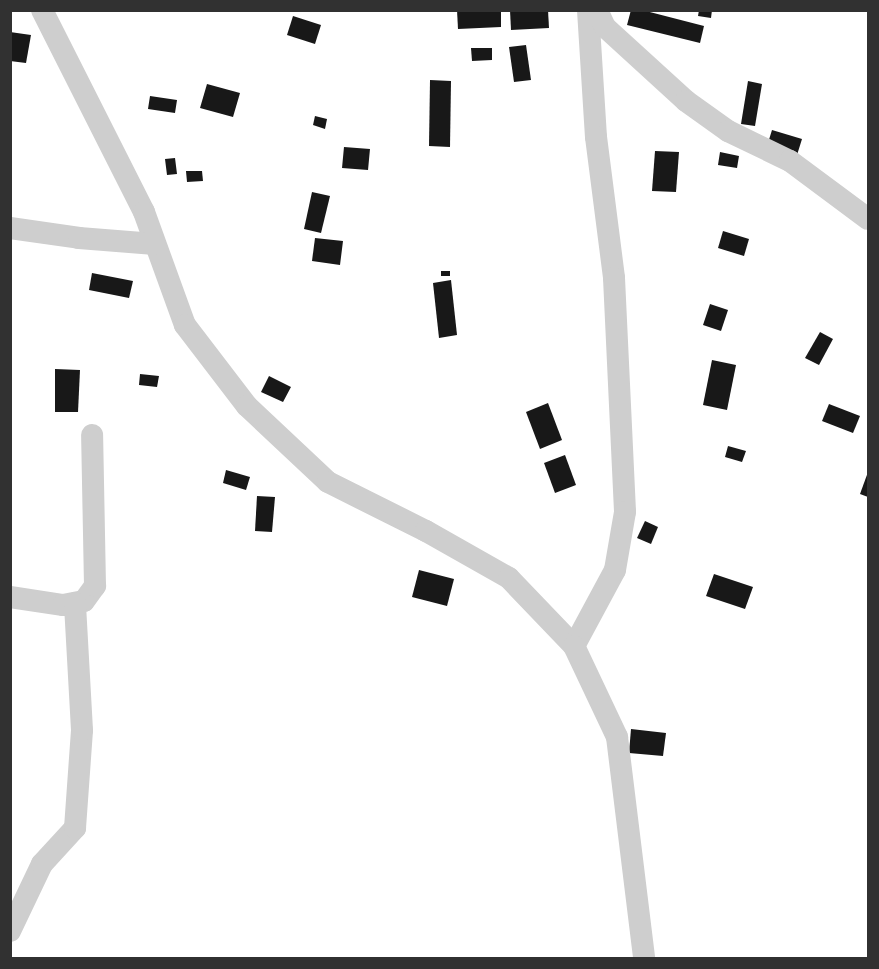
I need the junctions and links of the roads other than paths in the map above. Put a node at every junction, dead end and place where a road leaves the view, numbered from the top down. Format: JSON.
{"nodes":[{"id":1,"x":42,"y":10,"type":"edge"},
{"id":2,"x":588,"y":10,"type":"edge"},
{"id":3,"x":597,"y":10,"type":"edge"},
{"id":4,"x":868,"y":219,"type":"edge"},
{"id":5,"x":10,"y":228,"type":"edge"},
{"id":6,"x":155,"y":244,"type":"junction"},
{"id":7,"x":92,"y":435,"type":"dead end"},
{"id":8,"x":10,"y":597,"type":"edge"},
{"id":9,"x":75,"y":603,"type":"junction"},
{"id":10,"x":574,"y":646,"type":"junction"},
{"id":11,"x":10,"y":931,"type":"edge"},
{"id":12,"x":644,"y":958,"type":"edge"}],
"edges":[{"from":1,"to":6,"type":"street"},
{"from":2,"to":10,"type":"street"},
{"from":3,"to":4,"type":"street"},
{"from":5,"to":6,"type":"street"},
{"from":6,"to":10,"type":"street"},
{"from":7,"to":9,"type":"street"},
{"from":8,"to":9,"type":"street"},
{"from":9,"to":11,"type":"street"},
{"from":10,"to":12,"type":"street"}]}
